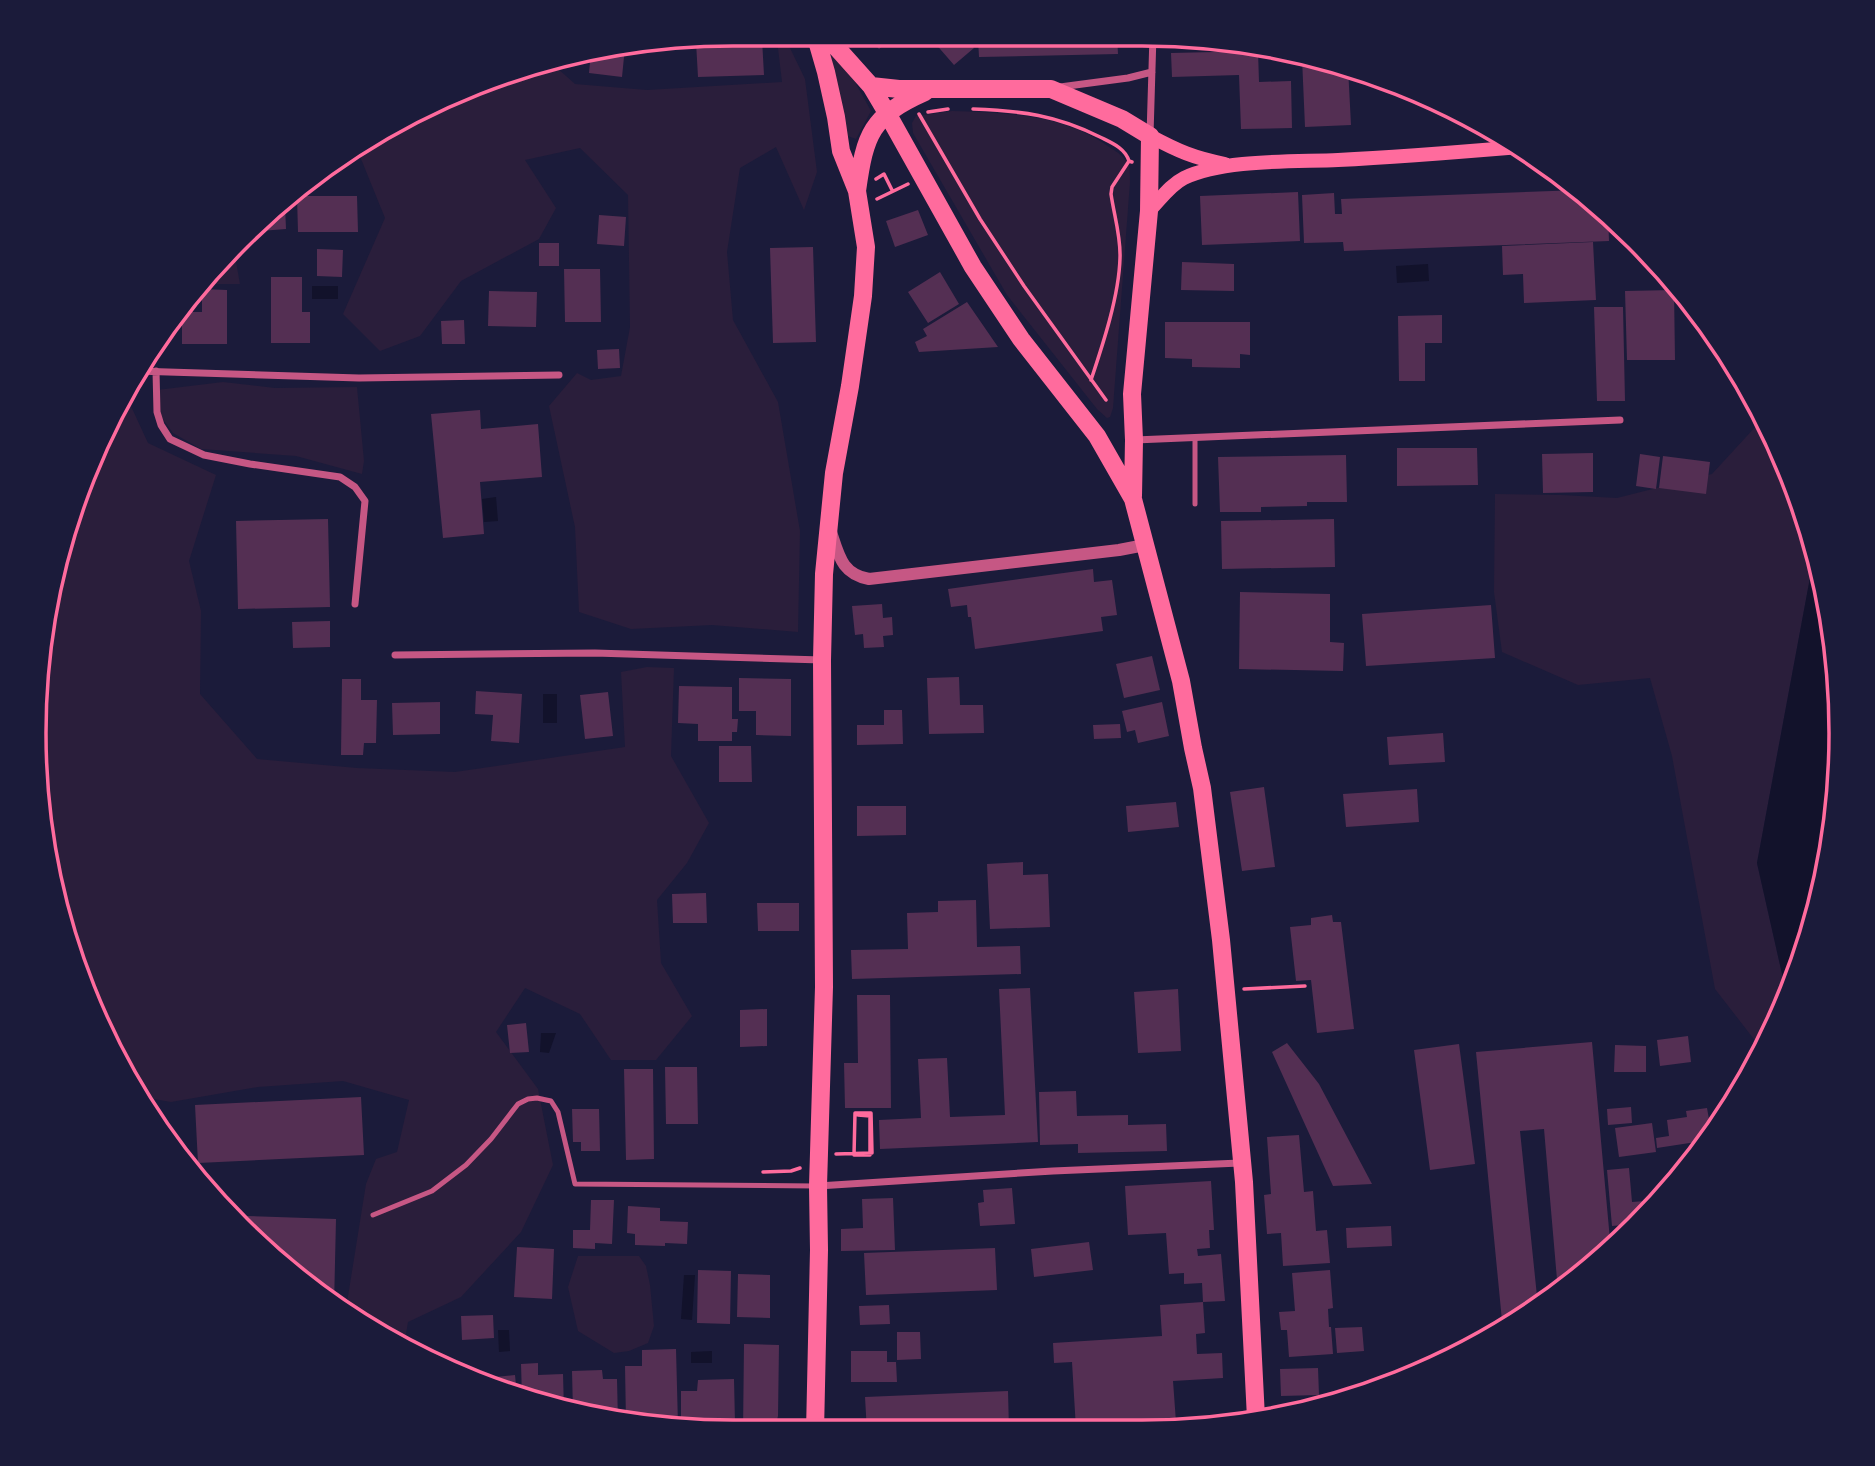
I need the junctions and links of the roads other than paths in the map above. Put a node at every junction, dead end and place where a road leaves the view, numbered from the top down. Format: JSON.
{"nodes":[{"id":1,"x":821,"y":45,"type":"edge"},
{"id":2,"x":831,"y":45,"type":"edge"},
{"id":3,"x":1153,"y":45,"type":"edge"},
{"id":4,"x":1153,"y":72,"type":"junction"},
{"id":5,"x":871,"y":86,"type":"junction"},
{"id":6,"x":933,"y":88,"type":"junction"},
{"id":7,"x":1051,"y":89,"type":"junction"},
{"id":8,"x":887,"y":113,"type":"junction"},
{"id":9,"x":1150,"y":136,"type":"junction"},
{"id":10,"x":1503,"y":148,"type":"edge"},
{"id":11,"x":1233,"y":166,"type":"junction"},
{"id":12,"x":857,"y":191,"type":"junction"},
{"id":13,"x":1149,"y":211,"type":"junction"},
{"id":14,"x":149,"y":370,"type":"edge"},
{"id":15,"x":156,"y":370,"type":"junction"},
{"id":16,"x":559,"y":375,"type":"dead end"},
{"id":17,"x":1620,"y":420,"type":"dead end"},
{"id":18,"x":1195,"y":437,"type":"junction"},
{"id":19,"x":1134,"y":440,"type":"junction"},
{"id":20,"x":1133,"y":499,"type":"junction"},
{"id":21,"x":1195,"y":504,"type":"dead end"},
{"id":22,"x":828,"y":521,"type":"junction"},
{"id":23,"x":1145,"y":545,"type":"junction"},
{"id":24,"x":355,"y":604,"type":"dead end"},
{"id":25,"x":395,"y":655,"type":"dead end"},
{"id":26,"x":822,"y":660,"type":"junction"},
{"id":27,"x":1242,"y":1163,"type":"junction"},
{"id":28,"x":818,"y":1186,"type":"junction"},
{"id":29,"x":373,"y":1215,"type":"dead end"},
{"id":30,"x":1256,"y":1411,"type":"edge"},
{"id":31,"x":815,"y":1420,"type":"edge"}],
"edges":[{"from":1,"to":12,"type":"main road"},
{"from":2,"to":5,"type":"main road"},
{"from":3,"to":4,"type":"street"},
{"from":4,"to":7,"type":"street"},
{"from":4,"to":9,"type":"street"},
{"from":5,"to":6,"type":"main road"},
{"from":5,"to":8,"type":"main road"},
{"from":6,"to":7,"type":"main road"},
{"from":6,"to":8,"type":"main road"},
{"from":7,"to":9,"type":"main road"},
{"from":8,"to":12,"type":"main road"},
{"from":8,"to":20,"type":"main road"},
{"from":9,"to":11,"type":"main road"},
{"from":9,"to":13,"type":"main road"},
{"from":10,"to":11,"type":"main road"},
{"from":11,"to":13,"type":"main road"},
{"from":12,"to":22,"type":"main road"},
{"from":13,"to":19,"type":"main road"},
{"from":14,"to":15,"type":"street"},
{"from":15,"to":16,"type":"street"},
{"from":15,"to":24,"type":"street"},
{"from":17,"to":18,"type":"street"},
{"from":18,"to":19,"type":"street"},
{"from":18,"to":21,"type":"lane"},
{"from":19,"to":20,"type":"main road"},
{"from":20,"to":23,"type":"main road"},
{"from":22,"to":23,"type":"street"},
{"from":22,"to":26,"type":"main road"},
{"from":23,"to":27,"type":"main road"},
{"from":25,"to":26,"type":"street"},
{"from":26,"to":28,"type":"main road"},
{"from":27,"to":28,"type":"street"},
{"from":27,"to":30,"type":"main road"},
{"from":28,"to":29,"type":"lane"},
{"from":28,"to":31,"type":"main road"}]}
